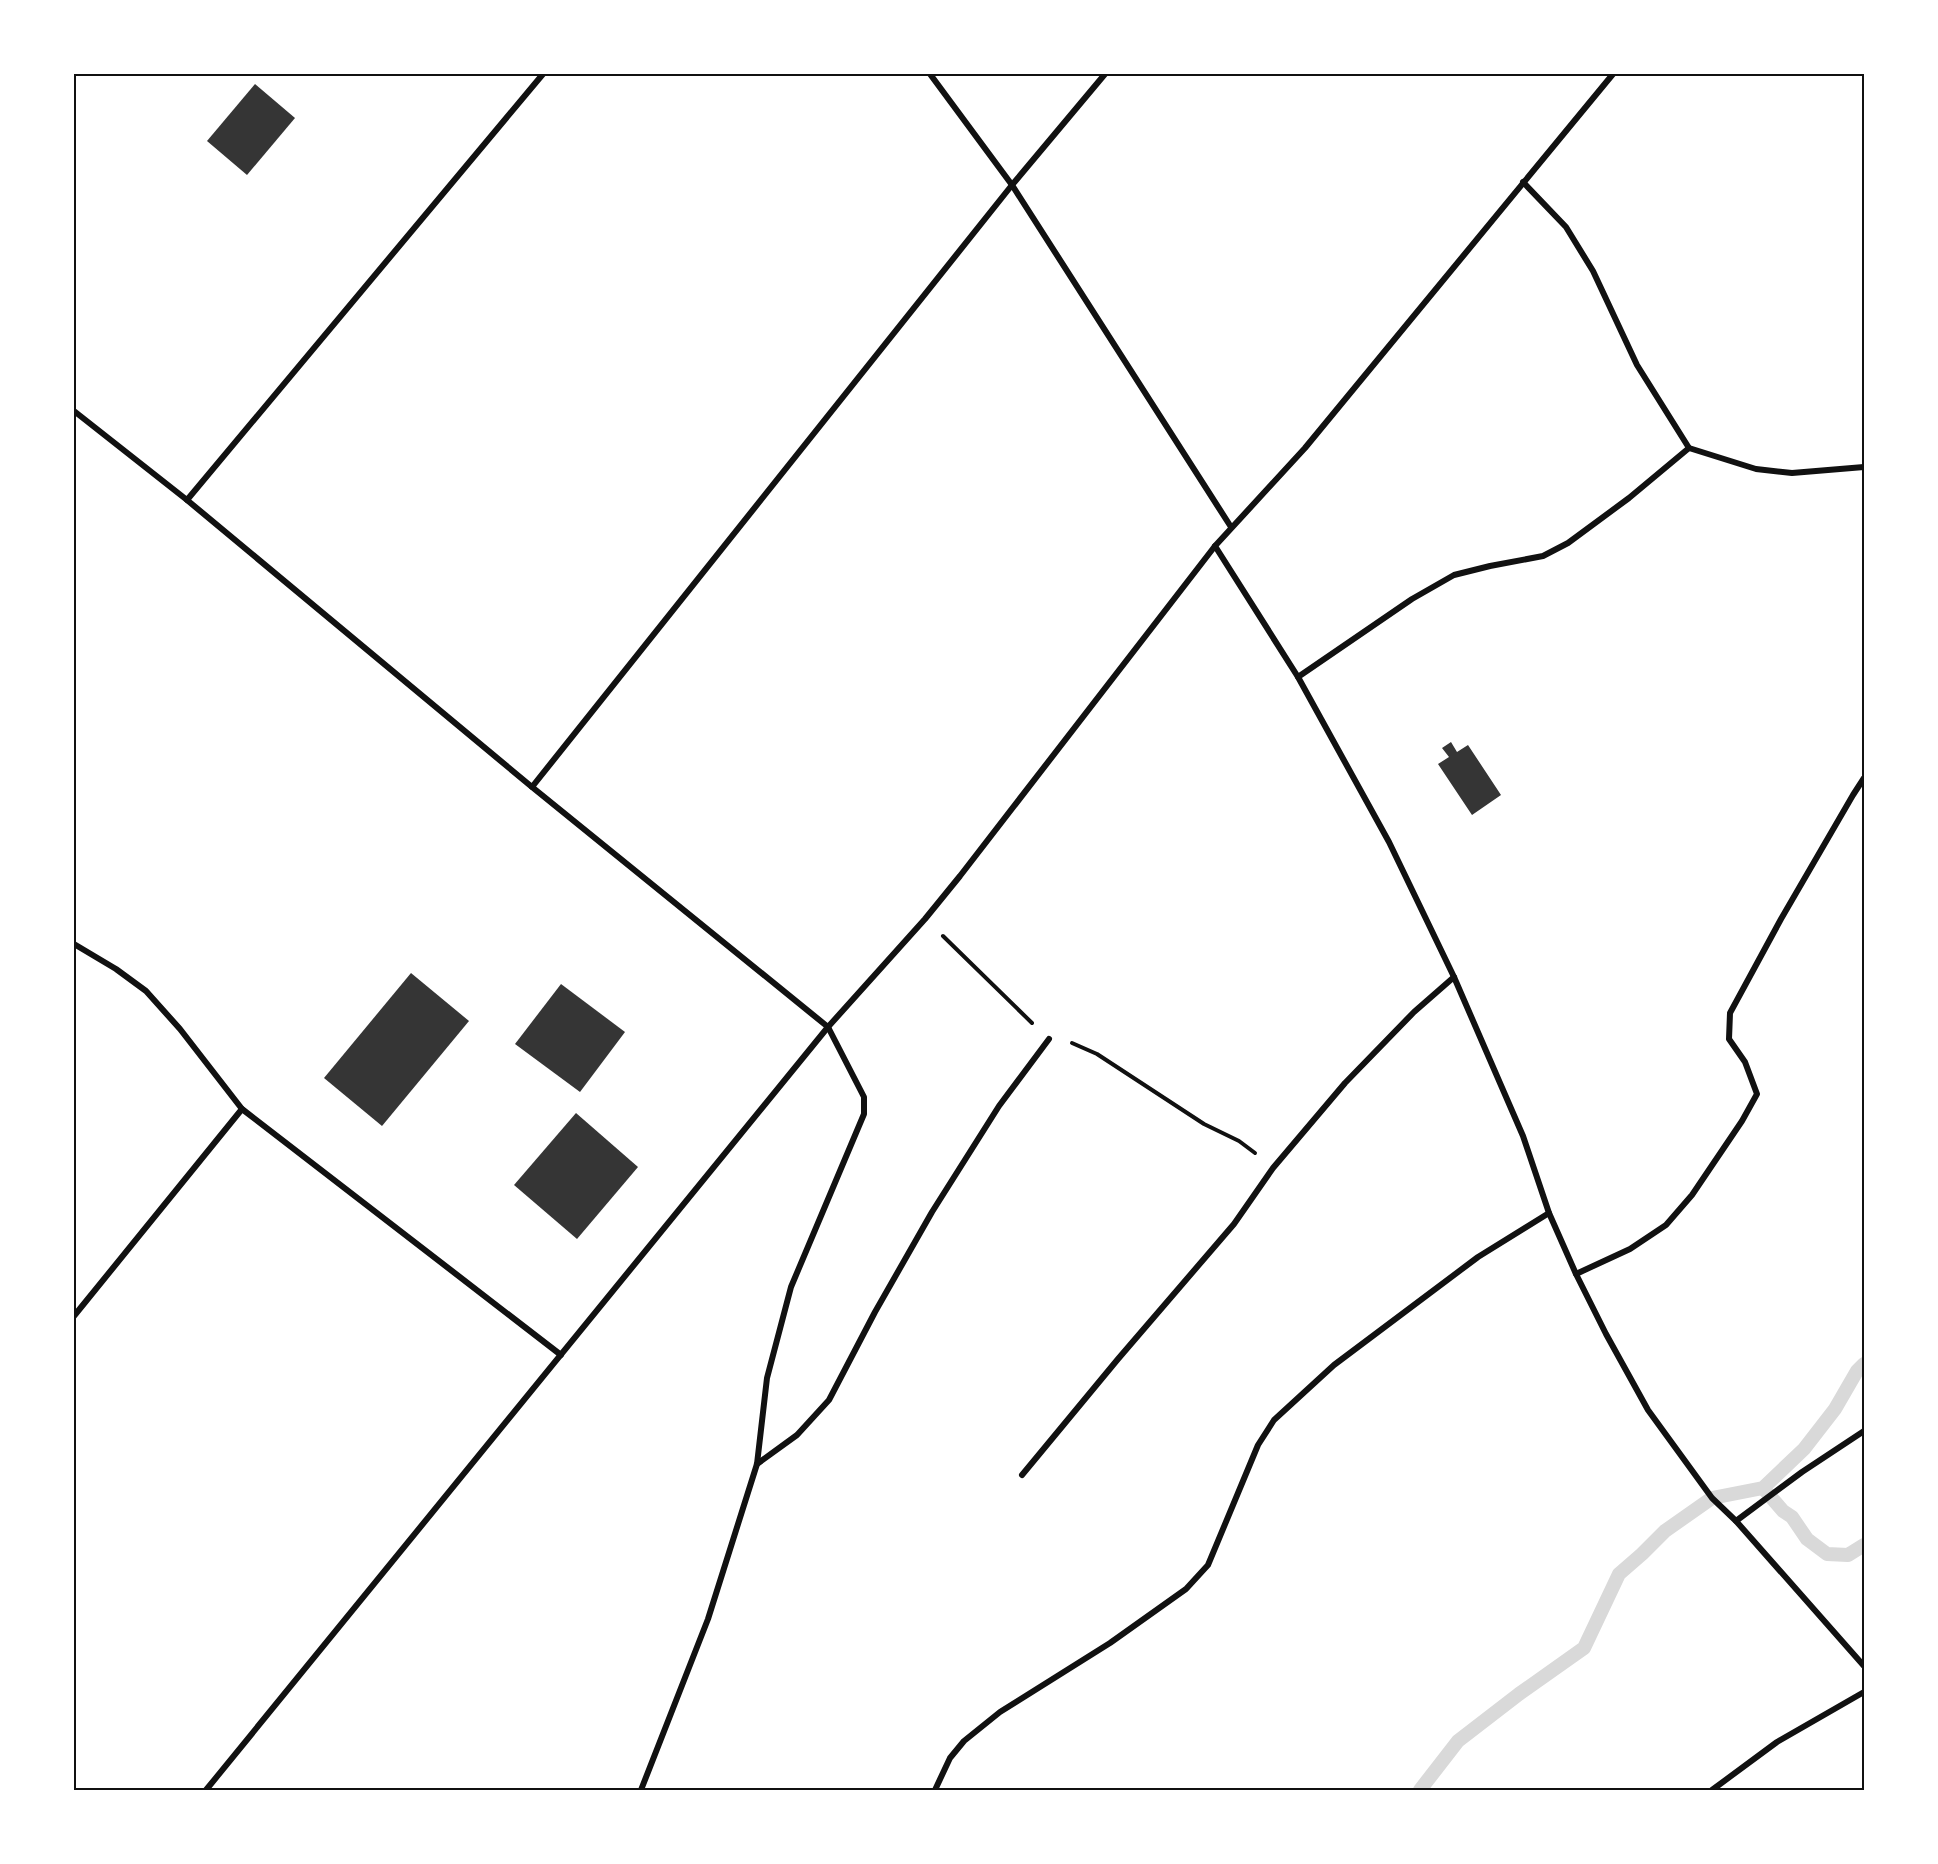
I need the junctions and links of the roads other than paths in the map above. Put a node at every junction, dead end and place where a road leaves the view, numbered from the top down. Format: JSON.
{"nodes":[{"id":1,"x":543,"y":74,"type":"edge"},
{"id":2,"x":930,"y":74,"type":"edge"},
{"id":3,"x":1105,"y":74,"type":"edge"},
{"id":4,"x":1613,"y":74,"type":"edge"},
{"id":5,"x":1523,"y":182,"type":"junction"},
{"id":6,"x":1012,"y":185,"type":"junction"},
{"id":7,"x":74,"y":411,"type":"edge"},
{"id":8,"x":1689,"y":448,"type":"junction"},
{"id":9,"x":1864,"y":467,"type":"edge"},
{"id":10,"x":187,"y":500,"type":"junction"},
{"id":11,"x":1231,"y":527,"type":"junction"},
{"id":12,"x":1215,"y":546,"type":"junction"},
{"id":13,"x":1299,"y":677,"type":"junction"},
{"id":14,"x":1864,"y":778,"type":"edge"},
{"id":15,"x":532,"y":787,"type":"junction"},
{"id":16,"x":74,"y":944,"type":"edge"},
{"id":17,"x":1454,"y":977,"type":"junction"},
{"id":18,"x":828,"y":1027,"type":"junction"},
{"id":19,"x":1049,"y":1039,"type":"road end"},
{"id":20,"x":242,"y":1109,"type":"junction"},
{"id":21,"x":1549,"y":1213,"type":"junction"},
{"id":22,"x":1576,"y":1274,"type":"junction"},
{"id":23,"x":74,"y":1316,"type":"edge"},
{"id":24,"x":561,"y":1355,"type":"junction"},
{"id":25,"x":1864,"y":1431,"type":"edge"},
{"id":26,"x":757,"y":1464,"type":"junction"},
{"id":27,"x":1022,"y":1475,"type":"dead end"},
{"id":28,"x":1736,"y":1521,"type":"junction"},
{"id":29,"x":1864,"y":1666,"type":"edge"},
{"id":30,"x":1864,"y":1692,"type":"edge"},
{"id":31,"x":206,"y":1791,"type":"edge"},
{"id":32,"x":641,"y":1791,"type":"edge"},
{"id":33,"x":935,"y":1791,"type":"edge"},
{"id":34,"x":1712,"y":1791,"type":"edge"}],
"edges":[{"from":1,"to":10,"type":"street"},
{"from":2,"to":6,"type":"street"},
{"from":3,"to":6,"type":"street"},
{"from":4,"to":5,"type":"street"},
{"from":5,"to":8,"type":"street"},
{"from":5,"to":11,"type":"street"},
{"from":6,"to":11,"type":"street"},
{"from":6,"to":15,"type":"street"},
{"from":7,"to":10,"type":"street"},
{"from":8,"to":9,"type":"street"},
{"from":8,"to":13,"type":"street"},
{"from":10,"to":15,"type":"street"},
{"from":11,"to":12,"type":"street"},
{"from":12,"to":13,"type":"street"},
{"from":12,"to":18,"type":"street"},
{"from":13,"to":17,"type":"street"},
{"from":14,"to":22,"type":"street"},
{"from":15,"to":18,"type":"street"},
{"from":16,"to":20,"type":"street"},
{"from":17,"to":21,"type":"street"},
{"from":17,"to":27,"type":"street"},
{"from":18,"to":24,"type":"street"},
{"from":18,"to":26,"type":"street"},
{"from":19,"to":26,"type":"street"},
{"from":20,"to":23,"type":"street"},
{"from":20,"to":24,"type":"street"},
{"from":21,"to":22,"type":"street"},
{"from":21,"to":33,"type":"street"},
{"from":22,"to":28,"type":"street"},
{"from":24,"to":31,"type":"street"},
{"from":25,"to":28,"type":"street"},
{"from":26,"to":32,"type":"street"},
{"from":28,"to":29,"type":"street"},
{"from":30,"to":34,"type":"street"}]}
